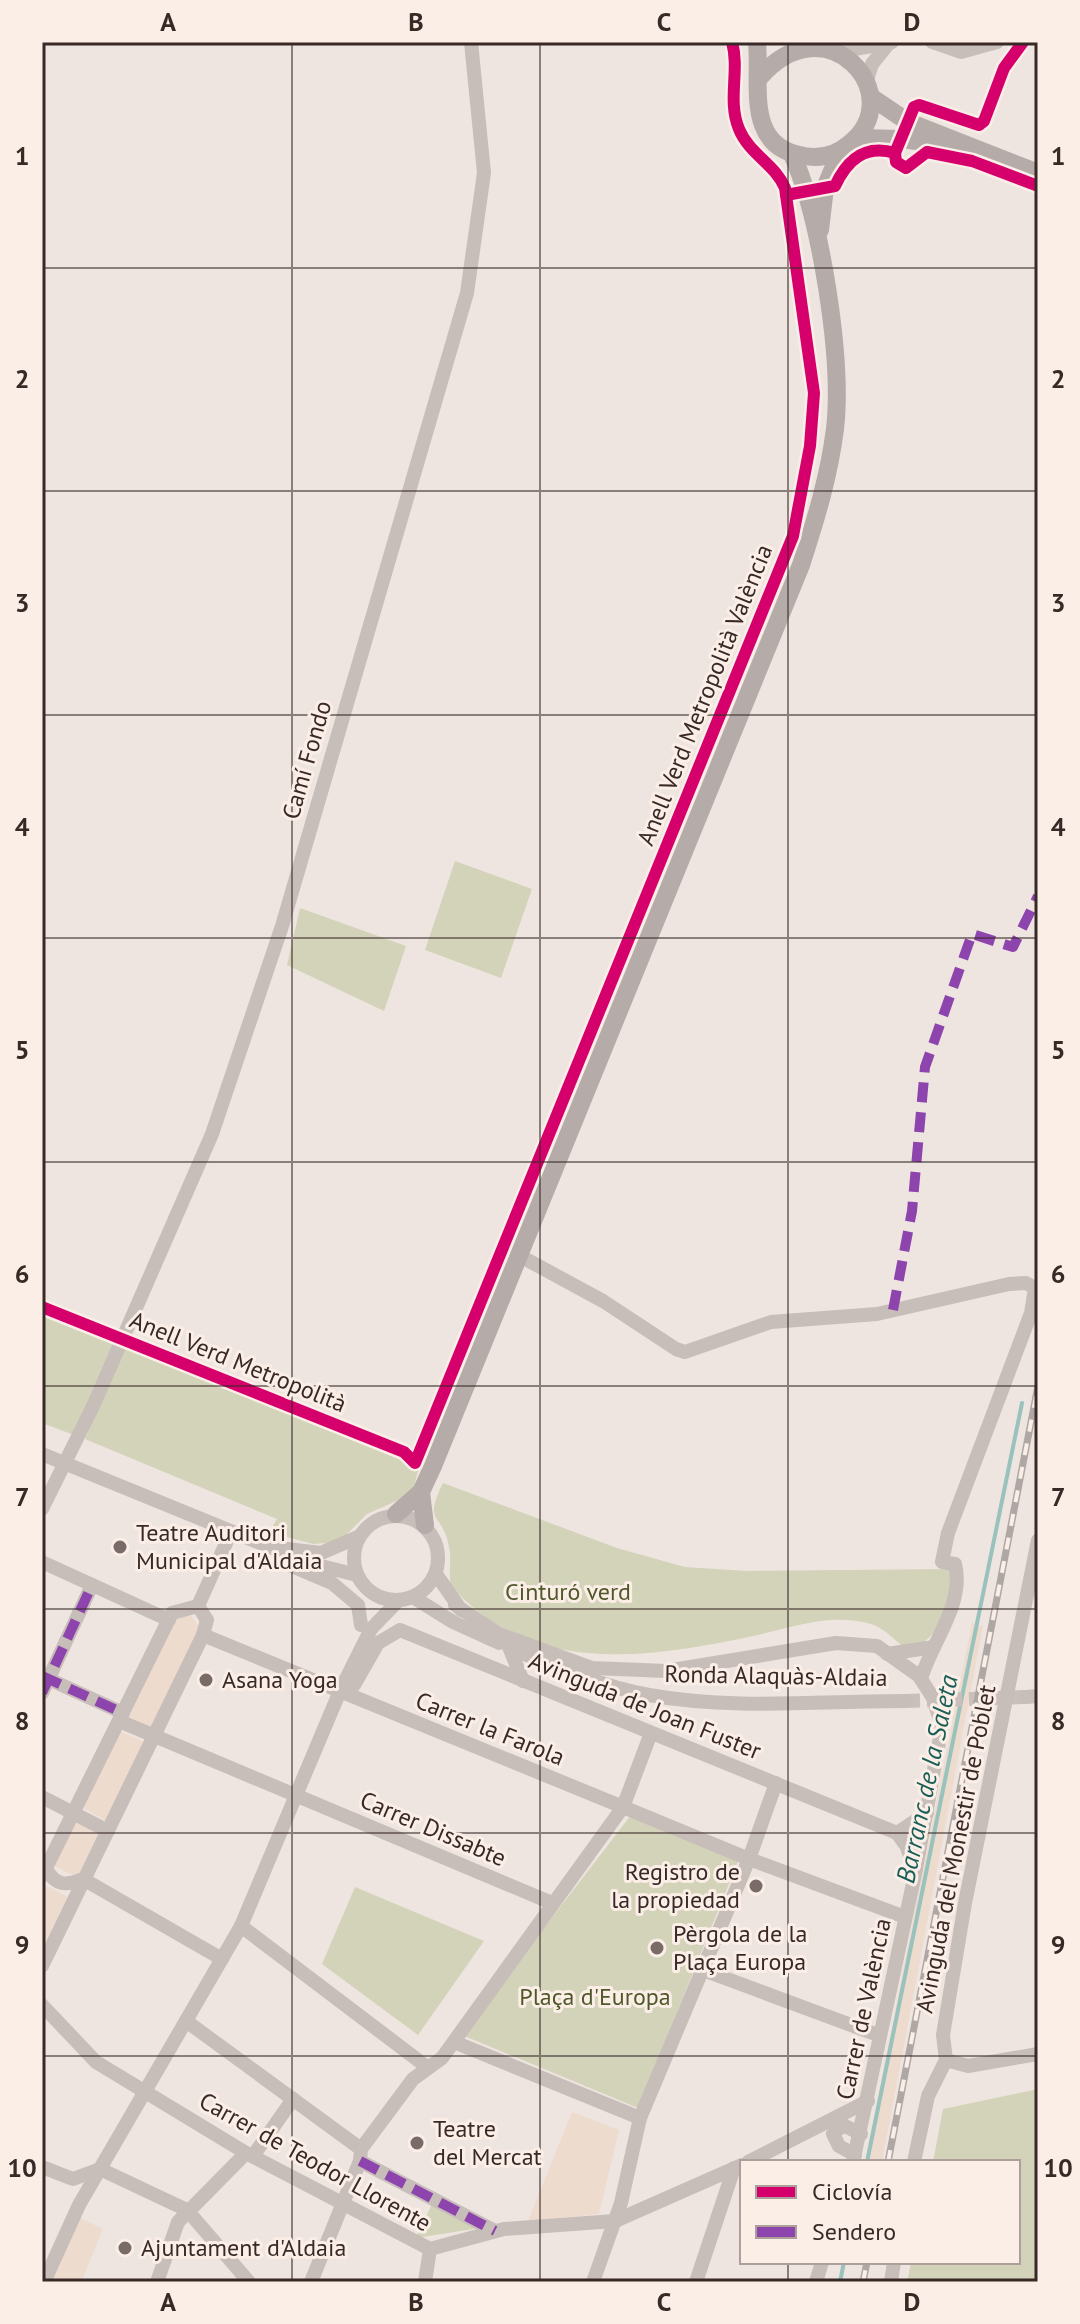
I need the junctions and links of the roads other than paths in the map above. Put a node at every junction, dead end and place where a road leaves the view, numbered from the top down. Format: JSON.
{"nodes":[{"id":1,"x":471,"y":42,"type":"edge"},
{"id":2,"x":757,"y":42,"type":"edge"},
{"id":3,"x":932,"y":42,"type":"edge"},
{"id":4,"x":997,"y":42,"type":"edge"},
{"id":5,"x":799,"y":43,"type":"edge"},
{"id":6,"x":890,"y":43,"type":"edge"},
{"id":7,"x":844,"y":51,"type":"junction"},
{"id":8,"x":760,"y":77,"type":"junction"},
{"id":9,"x":869,"y":89,"type":"junction"},
{"id":10,"x":856,"y":138,"type":"junction"},
{"id":11,"x":976,"y":150,"type":"junction"},
{"id":12,"x":840,"y":152,"type":"junction"},
{"id":13,"x":792,"y":154,"type":"junction"},
{"id":14,"x":1038,"y":173,"type":"edge"},
{"id":15,"x":819,"y":242,"type":"junction"},
{"id":16,"x":520,"y":1256,"type":"junction"},
{"id":17,"x":42,"y":1454,"type":"edge"},
{"id":18,"x":65,"y":1464,"type":"junction"},
{"id":19,"x":421,"y":1492,"type":"junction"},
{"id":20,"x":42,"y":1509,"type":"edge"},
{"id":21,"x":396,"y":1514,"type":"junction"},
{"id":22,"x":425,"y":1525,"type":"junction"},
{"id":23,"x":231,"y":1532,"type":"junction"},
{"id":24,"x":358,"y":1537,"type":"junction"},
{"id":25,"x":1038,"y":1540,"type":"edge"},
{"id":26,"x":266,"y":1546,"type":"junction"},
{"id":27,"x":42,"y":1562,"type":"edge"},
{"id":28,"x":436,"y":1574,"type":"junction"},
{"id":29,"x":357,"y":1575,"type":"junction"},
{"id":30,"x":92,"y":1585,"type":"junction"},
{"id":31,"x":365,"y":1588,"type":"junction"},
{"id":32,"x":405,"y":1599,"type":"junction"},
{"id":33,"x":455,"y":1605,"type":"junction"},
{"id":34,"x":198,"y":1606,"type":"junction"},
{"id":35,"x":169,"y":1620,"type":"junction"},
{"id":36,"x":361,"y":1625,"type":"junction"},
{"id":37,"x":203,"y":1635,"type":"junction"},
{"id":38,"x":493,"y":1640,"type":"junction"},
{"id":39,"x":509,"y":1647,"type":"junction"},
{"id":40,"x":934,"y":1647,"type":"junction"},
{"id":41,"x":887,"y":1654,"type":"junction"},
{"id":42,"x":45,"y":1677,"type":"edge"},
{"id":43,"x":921,"y":1679,"type":"junction"},
{"id":44,"x":523,"y":1681,"type":"junction"},
{"id":45,"x":340,"y":1691,"type":"junction"},
{"id":46,"x":42,"y":1693,"type":"edge"},
{"id":47,"x":906,"y":1701,"type":"tunnel mouth"},
{"id":48,"x":121,"y":1717,"type":"junction"},
{"id":49,"x":651,"y":1733,"type":"junction"},
{"id":50,"x":154,"y":1736,"type":"junction"},
{"id":51,"x":776,"y":1783,"type":"junction"},
{"id":52,"x":297,"y":1796,"type":"junction"},
{"id":53,"x":42,"y":1797,"type":"edge"},
{"id":54,"x":623,"y":1807,"type":"junction"},
{"id":55,"x":927,"y":1813,"type":"junction"},
{"id":56,"x":73,"y":1814,"type":"junction"},
{"id":57,"x":108,"y":1831,"type":"junction"},
{"id":58,"x":897,"y":1833,"type":"junction"},
{"id":59,"x":48,"y":1847,"type":"edge"},
{"id":60,"x":749,"y":1859,"type":"junction"},
{"id":61,"x":44,"y":1872,"type":"edge"},
{"id":62,"x":915,"y":1874,"type":"junction"},
{"id":63,"x":83,"y":1879,"type":"junction"},
{"id":64,"x":552,"y":1903,"type":"junction"},
{"id":65,"x":905,"y":1917,"type":"junction"},
{"id":66,"x":241,"y":1926,"type":"junction"},
{"id":67,"x":222,"y":1959,"type":"junction"},
{"id":68,"x":42,"y":1966,"type":"edge"},
{"id":69,"x":703,"y":1970,"type":"junction"},
{"id":70,"x":42,"y":2005,"type":"edge"},
{"id":71,"x":186,"y":2021,"type":"junction"},
{"id":72,"x":878,"y":2035,"type":"junction"},
{"id":73,"x":454,"y":2042,"type":"junction"},
{"id":74,"x":1038,"y":2054,"type":"edge"},
{"id":75,"x":946,"y":2060,"type":"junction"},
{"id":76,"x":427,"y":2067,"type":"junction"},
{"id":77,"x":146,"y":2092,"type":"junction"},
{"id":78,"x":293,"y":2099,"type":"junction"},
{"id":79,"x":868,"y":2101,"type":"junction"},
{"id":80,"x":640,"y":2118,"type":"junction"},
{"id":81,"x":837,"y":2131,"type":"junction"},
{"id":82,"x":861,"y":2134,"type":"junction"},
{"id":83,"x":802,"y":2137,"type":"junction"},
{"id":84,"x":249,"y":2154,"type":"junction"},
{"id":85,"x":360,"y":2155,"type":"junction"},
{"id":86,"x":854,"y":2158,"type":"edge"},
{"id":87,"x":752,"y":2160,"type":"edge"},
{"id":88,"x":914,"y":2160,"type":"edge"},
{"id":89,"x":740,"y":2165,"type":"edge"},
{"id":90,"x":42,"y":2167,"type":"edge"},
{"id":91,"x":740,"y":2168,"type":"edge"},
{"id":92,"x":100,"y":2169,"type":"junction"},
{"id":93,"x":73,"y":2179,"type":"junction"},
{"id":94,"x":343,"y":2204,"type":"junction"},
{"id":95,"x":187,"y":2210,"type":"junction"},
{"id":96,"x":73,"y":2218,"type":"junction"},
{"id":97,"x":615,"y":2221,"type":"junction"},
{"id":98,"x":495,"y":2231,"type":"junction"},
{"id":99,"x":430,"y":2249,"type":"junction"},
{"id":100,"x":44,"y":2282,"type":"edge"},
{"id":101,"x":157,"y":2282,"type":"edge"},
{"id":102,"x":249,"y":2282,"type":"edge"},
{"id":103,"x":311,"y":2282,"type":"edge"},
{"id":104,"x":425,"y":2282,"type":"edge"},
{"id":105,"x":593,"y":2282,"type":"edge"},
{"id":106,"x":696,"y":2282,"type":"edge"}],
"edges":[{"from":1,"to":18,"type":"street","name":"Camí Fondo"},
{"from":2,"to":8,"type":"main road"},
{"from":3,"to":4,"type":"street"},
{"from":5,"to":7,"type":"main road"},
{"from":5,"to":8,"type":"main road"},
{"from":6,"to":7,"type":"street"},
{"from":6,"to":9,"type":"street"},
{"from":7,"to":9,"type":"main road"},
{"from":8,"to":13,"type":"main road"},
{"from":9,"to":10,"type":"main road"},
{"from":9,"to":11,"type":"main road"},
{"from":10,"to":11,"type":"main road"},
{"from":10,"to":12,"type":"main road"},
{"from":11,"to":14,"type":"main road"},
{"from":12,"to":13,"type":"main road"},
{"from":12,"to":15,"type":"main road"},
{"from":13,"to":15,"type":"main road"},
{"from":15,"to":16,"type":"main road"},
{"from":16,"to":19,"type":"main road"},
{"from":16,"to":40,"type":"street"},
{"from":17,"to":18,"type":"street"},
{"from":18,"to":20,"type":"street","name":"Camí Fondo"},
{"from":18,"to":23,"type":"street"},
{"from":19,"to":21,"type":"main road"},
{"from":19,"to":22,"type":"main road"},
{"from":21,"to":22,"type":"street"},
{"from":21,"to":24,"type":"street"},
{"from":22,"to":28,"type":"street"},
{"from":23,"to":26,"type":"street"},
{"from":23,"to":34,"type":"street"},
{"from":24,"to":26,"type":"street"},
{"from":24,"to":29,"type":"street"},
{"from":25,"to":75,"type":"street","name":"Avinguda del Monestir de Poblet"},
{"from":26,"to":29,"type":"street"},
{"from":26,"to":36,"type":"street"},
{"from":27,"to":30,"type":"street"},
{"from":28,"to":32,"type":"street"},
{"from":28,"to":33,"type":"street","name":"Ronda Alaquàs-Aldaia"},
{"from":29,"to":31,"type":"street"},
{"from":30,"to":35,"type":"street"},
{"from":30,"to":42,"type":"street"},
{"from":31,"to":32,"type":"street"},
{"from":31,"to":36,"type":"street"},
{"from":32,"to":38,"type":"street","name":"Ronda Alaquàs-Aldaia"},
{"from":32,"to":45,"type":"street"},
{"from":33,"to":38,"type":"street","name":"Ronda Alaquàs-Aldaia"},
{"from":33,"to":41,"type":"street","name":"Ronda Alaquàs-Aldaia"},
{"from":34,"to":35,"type":"street"},
{"from":34,"to":37,"type":"street"},
{"from":35,"to":48,"type":"street"},
{"from":36,"to":45,"type":"street"},
{"from":37,"to":45,"type":"street","name":"Carrer la Farola"},
{"from":37,"to":50,"type":"street"},
{"from":38,"to":39,"type":"street","name":"Ronda Alaquàs-Aldaia"},
{"from":39,"to":44,"type":"street"},
{"from":39,"to":47,"type":"street","name":"Ronda Alaquàs-Aldaia"},
{"from":40,"to":41,"type":"street"},
{"from":40,"to":43,"type":"street"},
{"from":41,"to":43,"type":"street","name":"Ronda Alaquàs-Aldaia"},
{"from":42,"to":46,"type":"street"},
{"from":42,"to":48,"type":"street","name":"Carrer Dissabte"},
{"from":43,"to":55,"type":"street","name":"Carrer de València"},
{"from":44,"to":45,"type":"street","name":"Avinguda de Joan Fuster"},
{"from":44,"to":49,"type":"street","name":"Avinguda de Joan Fuster"},
{"from":45,"to":52,"type":"street"},
{"from":45,"to":54,"type":"street","name":"Carrer la Farola"},
{"from":48,"to":50,"type":"street","name":"Carrer Dissabte"},
{"from":48,"to":56,"type":"street"},
{"from":49,"to":51,"type":"street","name":"Avinguda de Joan Fuster"},
{"from":49,"to":54,"type":"street"},
{"from":50,"to":52,"type":"street","name":"Carrer Dissabte"},
{"from":50,"to":57,"type":"street"},
{"from":51,"to":58,"type":"street","name":"Avinguda de Joan Fuster"},
{"from":51,"to":60,"type":"street"},
{"from":52,"to":64,"type":"street","name":"Carrer Dissabte"},
{"from":52,"to":66,"type":"street"},
{"from":53,"to":56,"type":"street"},
{"from":54,"to":60,"type":"street"},
{"from":54,"to":64,"type":"street"},
{"from":55,"to":58,"type":"street"},
{"from":55,"to":62,"type":"street","name":"Carrer de València"},
{"from":56,"to":57,"type":"street"},
{"from":56,"to":59,"type":"street"},
{"from":57,"to":63,"type":"street"},
{"from":58,"to":62,"type":"street"},
{"from":59,"to":61,"type":"street"},
{"from":60,"to":65,"type":"street"},
{"from":60,"to":69,"type":"street"},
{"from":61,"to":63,"type":"street"},
{"from":62,"to":65,"type":"street","name":"Carrer de València"},
{"from":63,"to":67,"type":"street"},
{"from":63,"to":68,"type":"street"},
{"from":64,"to":73,"type":"street"},
{"from":65,"to":72,"type":"street","name":"Carrer de València"},
{"from":66,"to":67,"type":"street"},
{"from":66,"to":76,"type":"street"},
{"from":67,"to":71,"type":"street"},
{"from":69,"to":72,"type":"street"},
{"from":69,"to":80,"type":"street"},
{"from":70,"to":77,"type":"street","name":"Carrer de Teodor Llorente"},
{"from":71,"to":77,"type":"street"},
{"from":71,"to":78,"type":"street"},
{"from":72,"to":79,"type":"street","name":"Carrer de València"},
{"from":73,"to":76,"type":"street"},
{"from":73,"to":80,"type":"street"},
{"from":74,"to":75,"type":"street"},
{"from":75,"to":88,"type":"street","name":"Avinguda del Monestir de Poblet"},
{"from":76,"to":85,"type":"street"},
{"from":77,"to":84,"type":"street","name":"Carrer de Teodor Llorente"},
{"from":77,"to":92,"type":"street"},
{"from":78,"to":84,"type":"street"},
{"from":78,"to":85,"type":"street"},
{"from":79,"to":81,"type":"street","name":"Carrer de Teodor Llorente"},
{"from":79,"to":82,"type":"street","name":"Carrer de València"},
{"from":80,"to":97,"type":"street"},
{"from":81,"to":82,"type":"street"},
{"from":81,"to":83,"type":"street"},
{"from":81,"to":83,"type":"street","name":"Carrer de Teodor Llorente"},
{"from":81,"to":86,"type":"street"},
{"from":82,"to":86,"type":"street","name":"Carrer de València"},
{"from":83,"to":87,"type":"street","name":"Carrer de Teodor Llorente"},
{"from":84,"to":94,"type":"street","name":"Carrer de Teodor Llorente"},
{"from":84,"to":95,"type":"street"},
{"from":85,"to":94,"type":"street"},
{"from":85,"to":98,"type":"street"},
{"from":89,"to":97,"type":"street","name":"Carrer de Teodor Llorente"},
{"from":90,"to":93,"type":"street"},
{"from":91,"to":106,"type":"street"},
{"from":92,"to":93,"type":"street"},
{"from":92,"to":95,"type":"street"},
{"from":92,"to":96,"type":"street"},
{"from":93,"to":96,"type":"street"},
{"from":94,"to":99,"type":"street","name":"Carrer de Teodor Llorente"},
{"from":94,"to":103,"type":"street"},
{"from":95,"to":101,"type":"street"},
{"from":95,"to":102,"type":"street"},
{"from":96,"to":100,"type":"street"},
{"from":97,"to":98,"type":"street","name":"Carrer de Teodor Llorente"},
{"from":97,"to":105,"type":"street"},
{"from":98,"to":99,"type":"street","name":"Carrer de Teodor Llorente"},
{"from":99,"to":104,"type":"street"}]}
